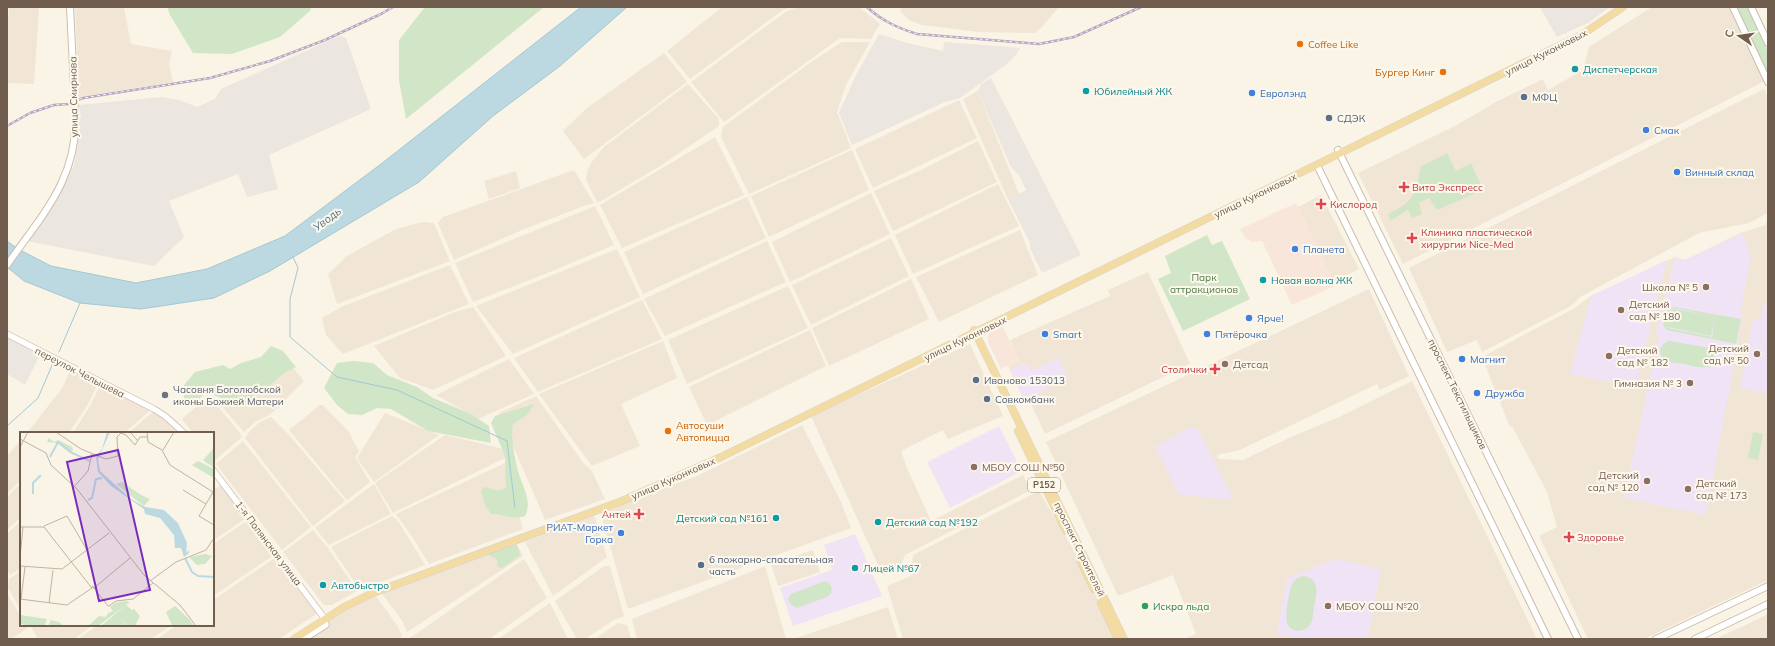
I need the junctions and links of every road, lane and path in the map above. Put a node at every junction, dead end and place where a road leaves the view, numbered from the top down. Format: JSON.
{"nodes":[{"id":1,"x":70,"y":7,"type":"edge"},
{"id":2,"x":1616,"y":7,"type":"edge"},
{"id":3,"x":1623,"y":7,"type":"edge"},
{"id":4,"x":1733,"y":7,"type":"edge"},
{"id":5,"x":1751,"y":7,"type":"edge"},
{"id":6,"x":1768,"y":43,"type":"edge"},
{"id":7,"x":1768,"y":82,"type":"edge"},
{"id":8,"x":1339,"y":152,"type":"junction"},
{"id":9,"x":1329,"y":156,"type":"junction"},
{"id":10,"x":1320,"y":163,"type":"junction"},
{"id":11,"x":7,"y":265,"type":"edge"},
{"id":12,"x":1094,"y":272,"type":"junction"},
{"id":13,"x":973,"y":332,"type":"junction"},
{"id":14,"x":7,"y":334,"type":"edge"},
{"id":15,"x":183,"y":432,"type":"edge"},
{"id":16,"x":214,"y":471,"type":"edge"},
{"id":17,"x":1044,"y":479,"type":"junction"},
{"id":18,"x":1768,"y":586,"type":"edge"},
{"id":19,"x":1768,"y":604,"type":"edge"},
{"id":20,"x":324,"y":618,"type":"junction"},
{"id":21,"x":288,"y":639,"type":"edge"},
{"id":22,"x":294,"y":639,"type":"edge"},
{"id":23,"x":304,"y":639,"type":"edge"},
{"id":24,"x":1118,"y":639,"type":"edge"},
{"id":25,"x":1124,"y":639,"type":"edge"},
{"id":26,"x":1548,"y":639,"type":"edge"},
{"id":27,"x":1578,"y":639,"type":"edge"},
{"id":28,"x":1656,"y":639,"type":"edge"},
{"id":29,"x":1694,"y":639,"type":"edge"}],
"edges":[{"from":1,"to":11,"type":"main road","name":"улица Смирнова","bridge":true},
{"from":2,"to":8,"type":"main road","name":"улица Куконковых"},
{"from":3,"to":8,"type":"main road","name":"улица Куконковых"},
{"from":4,"to":7,"type":"main road"},
{"from":5,"to":6,"type":"main road"},
{"from":8,"to":9,"type":"main road","name":"улица Куконковых"},
{"from":8,"to":27,"type":"main road","name":"проспект Текстильщиков"},
{"from":9,"to":10,"type":"main road","name":"улица Куконковых"},
{"from":9,"to":12,"type":"main road","name":"улица Куконковых"},
{"from":10,"to":12,"type":"main road","name":"улица Куконковых"},
{"from":10,"to":26,"type":"main road"},
{"from":12,"to":13,"type":"main road","name":"улица Куконковых"},
{"from":13,"to":17,"type":"main road","name":"проспект Строителей","number":"Р152"},
{"from":13,"to":20,"type":"main road","name":"улица Куконковых"},
{"from":14,"to":15,"type":"street","name":"переулок Челышева"},
{"from":16,"to":20,"type":"street","name":"1-я Полянская улица"},
{"from":17,"to":24,"type":"main road","name":"проспект Строителей","number":"Р152"},
{"from":17,"to":25,"type":"main road","name":"проспект Строителей","number":"Р152"},
{"from":18,"to":28,"type":"main road"},
{"from":19,"to":29,"type":"main road"},
{"from":20,"to":21,"type":"main road","name":"улица Куконковых"},
{"from":20,"to":22,"type":"main road","name":"улица Куконковых"},
{"from":20,"to":23,"type":"street"}]}
